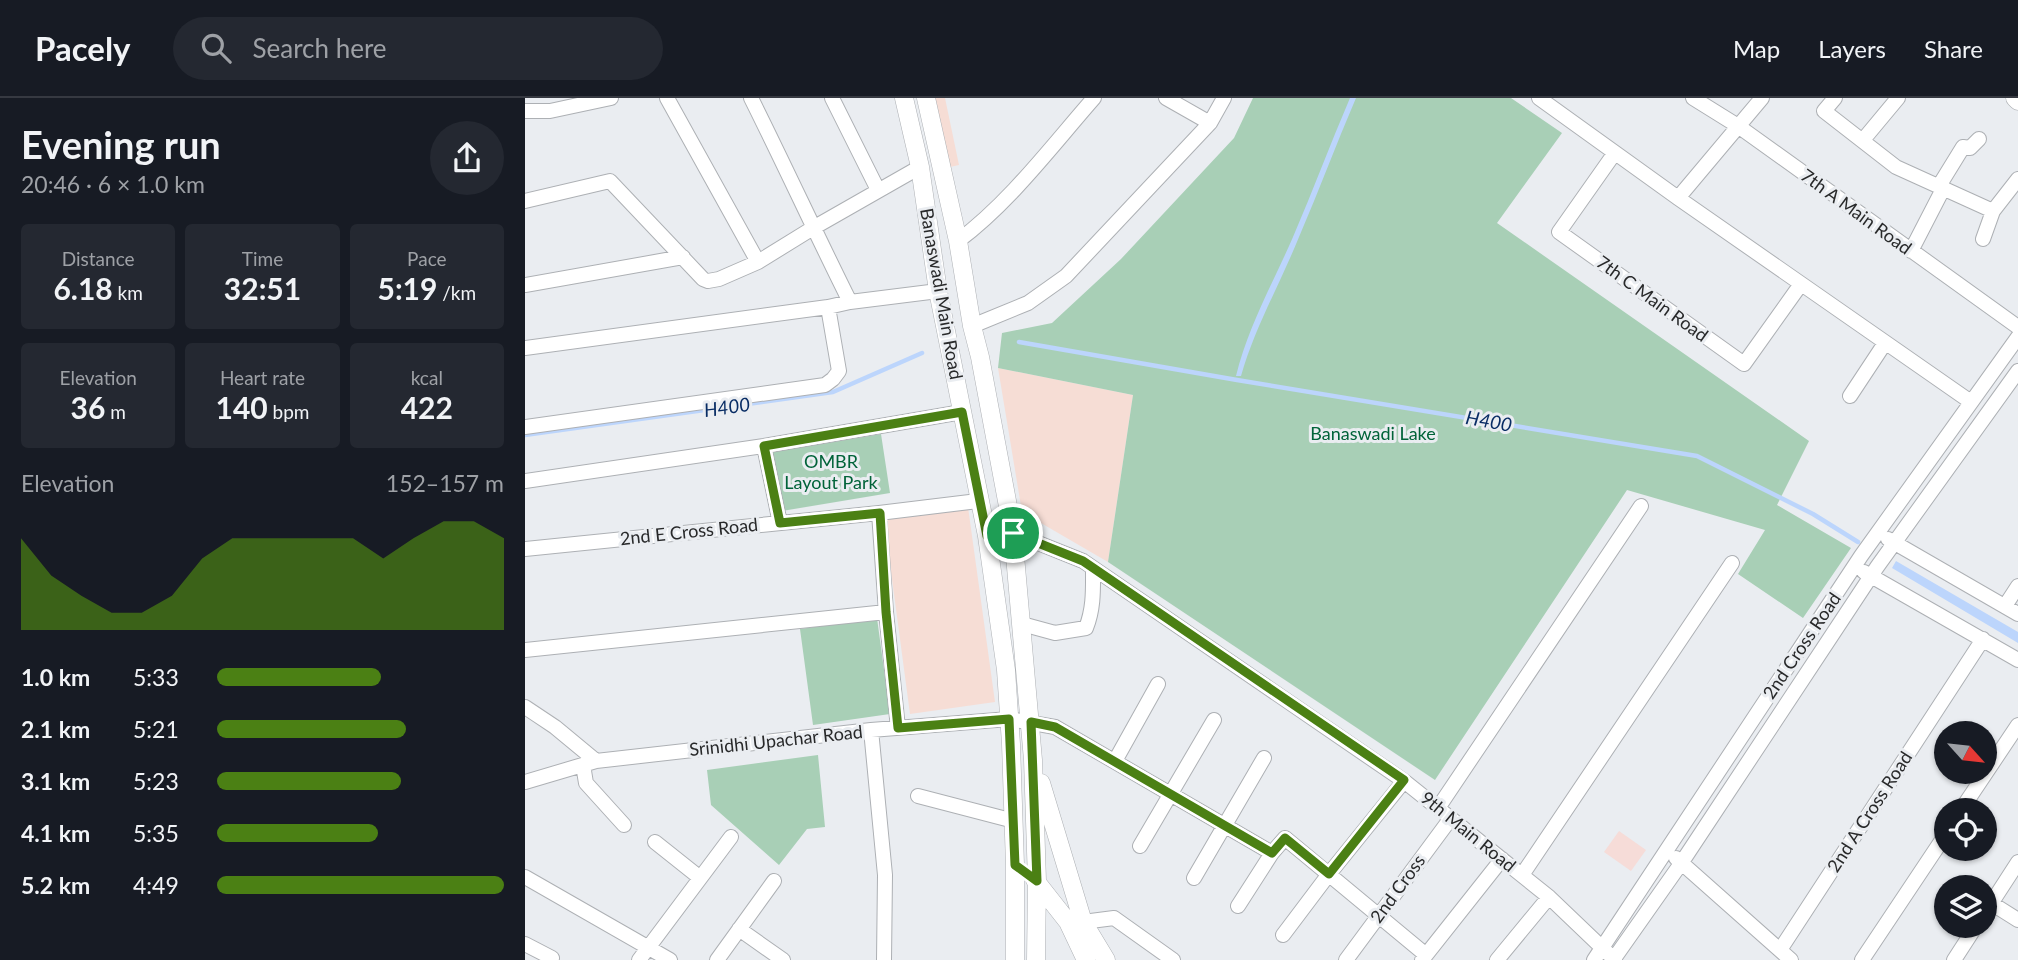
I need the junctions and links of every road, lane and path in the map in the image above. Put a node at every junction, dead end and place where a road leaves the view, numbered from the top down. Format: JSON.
{"nodes":[{"id":1,"x":611,"y":98,"type":"edge"},
{"id":2,"x":667,"y":98,"type":"edge"},
{"id":3,"x":751,"y":98,"type":"edge"},
{"id":4,"x":832,"y":98,"type":"edge"},
{"id":5,"x":904,"y":98,"type":"edge"},
{"id":6,"x":926,"y":98,"type":"edge"},
{"id":7,"x":1094,"y":98,"type":"edge"},
{"id":8,"x":1165,"y":98,"type":"edge"},
{"id":9,"x":1224,"y":98,"type":"edge"},
{"id":10,"x":1539,"y":98,"type":"edge"},
{"id":11,"x":1693,"y":98,"type":"edge"},
{"id":12,"x":1762,"y":98,"type":"edge"},
{"id":13,"x":1835,"y":98,"type":"edge"},
{"id":14,"x":1898,"y":98,"type":"edge"},
{"id":15,"x":582,"y":101,"type":"edge"},
{"id":16,"x":525,"y":111,"type":"edge"},
{"id":17,"x":1210,"y":123,"type":"junction"},
{"id":18,"x":1738,"y":126,"type":"junction"},
{"id":19,"x":1979,"y":139,"type":"dead end"},
{"id":20,"x":1863,"y":140,"type":"junction"},
{"id":21,"x":1614,"y":154,"type":"junction"},
{"id":22,"x":920,"y":167,"type":"junction"},
{"id":23,"x":2018,"y":179,"type":"edge"},
{"id":24,"x":1941,"y":188,"type":"junction"},
{"id":25,"x":879,"y":190,"type":"junction"},
{"id":26,"x":1678,"y":198,"type":"junction"},
{"id":27,"x":525,"y":201,"type":"edge"},
{"id":28,"x":1993,"y":211,"type":"junction"},
{"id":29,"x":813,"y":228,"type":"junction"},
{"id":30,"x":1983,"y":239,"type":"dead end"},
{"id":31,"x":958,"y":241,"type":"junction"},
{"id":32,"x":1910,"y":251,"type":"junction"},
{"id":33,"x":683,"y":257,"type":"junction"},
{"id":34,"x":758,"y":262,"type":"junction"},
{"id":35,"x":1801,"y":284,"type":"junction"},
{"id":36,"x":525,"y":285,"type":"edge"},
{"id":37,"x":938,"y":291,"type":"junction"},
{"id":38,"x":850,"y":302,"type":"junction"},
{"id":39,"x":828,"y":307,"type":"junction"},
{"id":40,"x":972,"y":326,"type":"junction"},
{"id":41,"x":2018,"y":327,"type":"edge"},
{"id":42,"x":2018,"y":337,"type":"edge"},
{"id":43,"x":1885,"y":343,"type":"junction"},
{"id":44,"x":525,"y":348,"type":"edge"},
{"id":45,"x":2018,"y":371,"type":"edge"},
{"id":46,"x":1850,"y":396,"type":"dead end"},
{"id":47,"x":1971,"y":402,"type":"junction"},
{"id":48,"x":962,"y":412,"type":"junction"},
{"id":49,"x":525,"y":427,"type":"edge"},
{"id":50,"x":764,"y":446,"type":"junction"},
{"id":51,"x":525,"y":481,"type":"edge"},
{"id":52,"x":978,"y":501,"type":"junction"},
{"id":53,"x":1641,"y":506,"type":"dead end"},
{"id":54,"x":880,"y":513,"type":"junction"},
{"id":55,"x":780,"y":523,"type":"junction"},
{"id":56,"x":1013,"y":533,"type":"junction"},
{"id":57,"x":1877,"y":533,"type":"junction"},
{"id":58,"x":987,"y":536,"type":"junction"},
{"id":59,"x":1894,"y":543,"type":"junction"},
{"id":60,"x":525,"y":549,"type":"edge"},
{"id":61,"x":1858,"y":562,"type":"junction"},
{"id":62,"x":1733,"y":563,"type":"dead end"},
{"id":63,"x":1093,"y":568,"type":"junction"},
{"id":64,"x":1874,"y":571,"type":"junction"},
{"id":65,"x":2018,"y":586,"type":"edge"},
{"id":66,"x":2011,"y":610,"type":"edge"},
{"id":67,"x":886,"y":612,"type":"junction"},
{"id":68,"x":1022,"y":624,"type":"junction"},
{"id":69,"x":1983,"y":639,"type":"junction"},
{"id":70,"x":525,"y":650,"type":"edge"},
{"id":71,"x":2018,"y":660,"type":"edge"},
{"id":72,"x":1158,"y":684,"type":"dead end"},
{"id":73,"x":525,"y":706,"type":"edge"},
{"id":74,"x":1009,"y":719,"type":"junction"},
{"id":75,"x":1214,"y":720,"type":"dead end"},
{"id":76,"x":1031,"y":722,"type":"junction"},
{"id":77,"x":2018,"y":725,"type":"edge"},
{"id":78,"x":898,"y":728,"type":"junction"},
{"id":79,"x":871,"y":730,"type":"junction"},
{"id":80,"x":1264,"y":758,"type":"dead end"},
{"id":81,"x":1033,"y":760,"type":"junction"},
{"id":82,"x":1115,"y":761,"type":"junction"},
{"id":83,"x":589,"y":763,"type":"junction"},
{"id":84,"x":1404,"y":780,"type":"junction"},
{"id":85,"x":525,"y":782,"type":"edge"},
{"id":86,"x":1170,"y":794,"type":"junction"},
{"id":87,"x":918,"y":796,"type":"dead end"},
{"id":88,"x":1969,"y":798,"type":"edge"},
{"id":89,"x":1438,"y":808,"type":"junction"},
{"id":90,"x":1451,"y":818,"type":"junction"},
{"id":91,"x":1014,"y":821,"type":"junction"},
{"id":92,"x":624,"y":825,"type":"dead end"},
{"id":93,"x":1224,"y":826,"type":"junction"},
{"id":94,"x":731,"y":837,"type":"dead end"},
{"id":95,"x":655,"y":842,"type":"dead end"},
{"id":96,"x":1140,"y":846,"type":"dead end"},
{"id":97,"x":1668,"y":850,"type":"junction"},
{"id":98,"x":1934,"y":852,"type":"edge"},
{"id":99,"x":1272,"y":853,"type":"junction"},
{"id":100,"x":1502,"y":859,"type":"junction"},
{"id":101,"x":1682,"y":862,"type":"junction"},
{"id":102,"x":2018,"y":862,"type":"edge"},
{"id":103,"x":1015,"y":865,"type":"junction"},
{"id":104,"x":1329,"y":874,"type":"junction"},
{"id":105,"x":1522,"y":875,"type":"junction"},
{"id":106,"x":525,"y":877,"type":"edge"},
{"id":107,"x":699,"y":877,"type":"junction"},
{"id":108,"x":1194,"y":878,"type":"dead end"},
{"id":109,"x":774,"y":881,"type":"dead end"},
{"id":110,"x":1037,"y":881,"type":"junction"},
{"id":111,"x":1997,"y":894,"type":"edge"},
{"id":112,"x":1549,"y":897,"type":"junction"},
{"id":113,"x":1238,"y":906,"type":"dead end"},
{"id":114,"x":1997,"y":912,"type":"edge"},
{"id":115,"x":1378,"y":916,"type":"junction"},
{"id":116,"x":2018,"y":920,"type":"edge"},
{"id":117,"x":1075,"y":922,"type":"junction"},
{"id":118,"x":739,"y":929,"type":"junction"},
{"id":119,"x":1283,"y":935,"type":"dead end"},
{"id":120,"x":1968,"y":938,"type":"edge"},
{"id":121,"x":525,"y":944,"type":"edge"},
{"id":122,"x":648,"y":947,"type":"junction"},
{"id":123,"x":1780,"y":950,"type":"junction"},
{"id":124,"x":1598,"y":954,"type":"edge"},
{"id":125,"x":1036,"y":955,"type":"edge"},
{"id":126,"x":552,"y":958,"type":"edge"},
{"id":127,"x":1424,"y":958,"type":"edge"},
{"id":128,"x":639,"y":960,"type":"edge"},
{"id":129,"x":670,"y":960,"type":"edge"},
{"id":130,"x":717,"y":960,"type":"edge"},
{"id":131,"x":783,"y":960,"type":"edge"},
{"id":132,"x":884,"y":960,"type":"edge"},
{"id":133,"x":1015,"y":960,"type":"edge"},
{"id":134,"x":1086,"y":960,"type":"edge"},
{"id":135,"x":1106,"y":960,"type":"edge"},
{"id":136,"x":1173,"y":960,"type":"edge"},
{"id":137,"x":1346,"y":960,"type":"edge"},
{"id":138,"x":1497,"y":960,"type":"edge"},
{"id":139,"x":1614,"y":960,"type":"edge"},
{"id":140,"x":1791,"y":960,"type":"edge"},
{"id":141,"x":1862,"y":960,"type":"edge"},
{"id":142,"x":1954,"y":960,"type":"edge"}],
"edges":[{"from":1,"to":15,"type":"street"},
{"from":2,"to":34,"type":"street"},
{"from":3,"to":29,"type":"street"},
{"from":4,"to":25,"type":"street"},
{"from":5,"to":22,"type":"main road","name":"Banaswadi Main Road"},
{"from":6,"to":31,"type":"main road","name":"Banaswadi Main Road"},
{"from":7,"to":31,"type":"street"},
{"from":8,"to":17,"type":"street"},
{"from":9,"to":17,"type":"street"},
{"from":10,"to":21,"type":"street"},
{"from":11,"to":18,"type":"street","name":"7th A Main Road"},
{"from":12,"to":18,"type":"street"},
{"from":13,"to":20,"type":"street"},
{"from":14,"to":20,"type":"street"},
{"from":15,"to":16,"type":"street"},
{"from":17,"to":40,"type":"street"},
{"from":18,"to":26,"type":"street"},
{"from":18,"to":32,"type":"street","name":"7th A Main Road"},
{"from":19,"to":24,"type":"street"},
{"from":20,"to":24,"type":"street"},
{"from":21,"to":26,"type":"street"},
{"from":21,"to":35,"type":"street","name":"7th C Main Road"},
{"from":22,"to":25,"type":"street"},
{"from":22,"to":37,"type":"main road","name":"Banaswadi Main Road"},
{"from":23,"to":28,"type":"street"},
{"from":24,"to":28,"type":"street"},
{"from":24,"to":32,"type":"street"},
{"from":25,"to":29,"type":"street"},
{"from":26,"to":35,"type":"street"},
{"from":27,"to":33,"type":"street"},
{"from":28,"to":30,"type":"street"},
{"from":29,"to":34,"type":"street"},
{"from":29,"to":38,"type":"street"},
{"from":31,"to":40,"type":"main road","name":"Banaswadi Main Road"},
{"from":32,"to":41,"type":"street","name":"7th A Main Road"},
{"from":33,"to":34,"type":"street"},
{"from":33,"to":36,"type":"street"},
{"from":35,"to":43,"type":"street"},
{"from":37,"to":38,"type":"street"},
{"from":37,"to":48,"type":"main road","name":"Banaswadi Main Road"},
{"from":38,"to":39,"type":"street"},
{"from":39,"to":44,"type":"street"},
{"from":39,"to":49,"type":"street"},
{"from":40,"to":56,"type":"main road","name":"Banaswadi Main Road"},
{"from":42,"to":47,"type":"street","name":"2nd Cross Road"},
{"from":43,"to":46,"type":"street"},
{"from":43,"to":47,"type":"street"},
{"from":45,"to":59,"type":"street","name":"2nd Cross Road"},
{"from":47,"to":57,"type":"street","name":"2nd Cross Road"},
{"from":48,"to":50,"type":"street"},
{"from":48,"to":52,"type":"main road","name":"Banaswadi Main Road"},
{"from":50,"to":51,"type":"street"},
{"from":50,"to":55,"type":"street"},
{"from":52,"to":54,"type":"street","name":"2nd E Cross Road"},
{"from":52,"to":58,"type":"main road","name":"Banaswadi Main Road"},
{"from":53,"to":89,"type":"street"},
{"from":54,"to":55,"type":"street","name":"2nd E Cross Road"},
{"from":54,"to":67,"type":"street"},
{"from":55,"to":60,"type":"street","name":"2nd E Cross Road"},
{"from":56,"to":58,"type":"street","name":"9th Main Road"},
{"from":56,"to":63,"type":"street","name":"9th Main Road"},
{"from":56,"to":68,"type":"main road","name":"Banaswadi Main Road"},
{"from":57,"to":59,"type":"street"},
{"from":57,"to":61,"type":"street","name":"2nd Cross Road"},
{"from":58,"to":74,"type":"main road","name":"Banaswadi Main Road"},
{"from":59,"to":64,"type":"street","name":"2nd Cross Road"},
{"from":59,"to":66,"type":"street"},
{"from":61,"to":64,"type":"street"},
{"from":61,"to":97,"type":"street","name":"2nd Cross Road"},
{"from":62,"to":105,"type":"street"},
{"from":63,"to":68,"type":"street"},
{"from":63,"to":84,"type":"street","name":"9th Main Road"},
{"from":64,"to":69,"type":"street"},
{"from":64,"to":101,"type":"street","name":"2nd Cross Road"},
{"from":65,"to":66,"type":"street"},
{"from":67,"to":70,"type":"street"},
{"from":67,"to":78,"type":"street"},
{"from":68,"to":76,"type":"main road","name":"Banaswadi Main Road"},
{"from":69,"to":71,"type":"street"},
{"from":69,"to":123,"type":"street","name":"2nd A Cross Road"},
{"from":72,"to":82,"type":"street"},
{"from":73,"to":83,"type":"street"},
{"from":74,"to":76,"type":"street","name":"Srinidhi Upachar Road"},
{"from":74,"to":78,"type":"street","name":"Srinidhi Upachar Road"},
{"from":74,"to":91,"type":"main road","name":"Banaswadi Main Road"},
{"from":75,"to":86,"type":"street"},
{"from":76,"to":81,"type":"main road","name":"Banaswadi Main Road"},
{"from":76,"to":82,"type":"street","name":"Srinidhi Upachar Road"},
{"from":77,"to":88,"type":"street"},
{"from":78,"to":79,"type":"street","name":"Srinidhi Upachar Road"},
{"from":79,"to":83,"type":"street","name":"Srinidhi Upachar Road"},
{"from":79,"to":132,"type":"street"},
{"from":80,"to":93,"type":"street"},
{"from":81,"to":110,"type":"main road","name":"Banaswadi Main Road"},
{"from":81,"to":117,"type":"main road","name":"Banaswadi Main Road"},
{"from":82,"to":86,"type":"street","name":"Srinidhi Upachar Road"},
{"from":83,"to":85,"type":"street","name":"Srinidhi Upachar Road"},
{"from":83,"to":92,"type":"street"},
{"from":84,"to":89,"type":"street","name":"9th Main Road"},
{"from":84,"to":104,"type":"street"},
{"from":86,"to":93,"type":"street","name":"Srinidhi Upachar Road"},
{"from":86,"to":96,"type":"street"},
{"from":87,"to":91,"type":"street"},
{"from":89,"to":90,"type":"street","name":"9th Main Road"},
{"from":90,"to":100,"type":"street","name":"9th Main Road"},
{"from":90,"to":115,"type":"street","name":"2nd Cross"},
{"from":91,"to":103,"type":"main road","name":"Banaswadi Main Road"},
{"from":93,"to":99,"type":"street","name":"Srinidhi Upachar Road"},
{"from":93,"to":108,"type":"street"},
{"from":94,"to":107,"type":"street"},
{"from":95,"to":107,"type":"street"},
{"from":97,"to":101,"type":"street"},
{"from":97,"to":124,"type":"street","name":"2nd Cross Road"},
{"from":98,"to":141,"type":"street"},
{"from":99,"to":104,"type":"street"},
{"from":99,"to":113,"type":"street"},
{"from":100,"to":105,"type":"street","name":"9th Main Road"},
{"from":100,"to":127,"type":"street"},
{"from":101,"to":123,"type":"street"},
{"from":101,"to":139,"type":"street","name":"2nd Cross Road"},
{"from":102,"to":111,"type":"street"},
{"from":103,"to":110,"type":"main road","name":"Banaswadi Main Road"},
{"from":103,"to":133,"type":"main road","name":"Banaswadi Main Road"},
{"from":104,"to":115,"type":"street"},
{"from":104,"to":119,"type":"street"},
{"from":105,"to":112,"type":"street","name":"9th Main Road"},
{"from":106,"to":122,"type":"street"},
{"from":107,"to":122,"type":"street"},
{"from":109,"to":118,"type":"street"},
{"from":110,"to":117,"type":"main road","name":"Banaswadi Main Road"},
{"from":110,"to":125,"type":"main road","name":"Banaswadi Main Road"},
{"from":112,"to":124,"type":"street","name":"9th Main Road"},
{"from":112,"to":138,"type":"street"},
{"from":114,"to":116,"type":"street"},
{"from":115,"to":127,"type":"street"},
{"from":115,"to":137,"type":"street","name":"2nd Cross"},
{"from":117,"to":125,"type":"main road"},
{"from":117,"to":134,"type":"main road","name":"Banaswadi Main Road"},
{"from":117,"to":135,"type":"main road","name":"Banaswadi Main Road"},
{"from":117,"to":136,"type":"street"},
{"from":118,"to":130,"type":"street"},
{"from":118,"to":131,"type":"street"},
{"from":120,"to":142,"type":"street"},
{"from":121,"to":126,"type":"street"},
{"from":122,"to":128,"type":"street"},
{"from":122,"to":129,"type":"street"},
{"from":123,"to":140,"type":"street"},
{"from":124,"to":139,"type":"street","name":"9th Main Road"}]}
